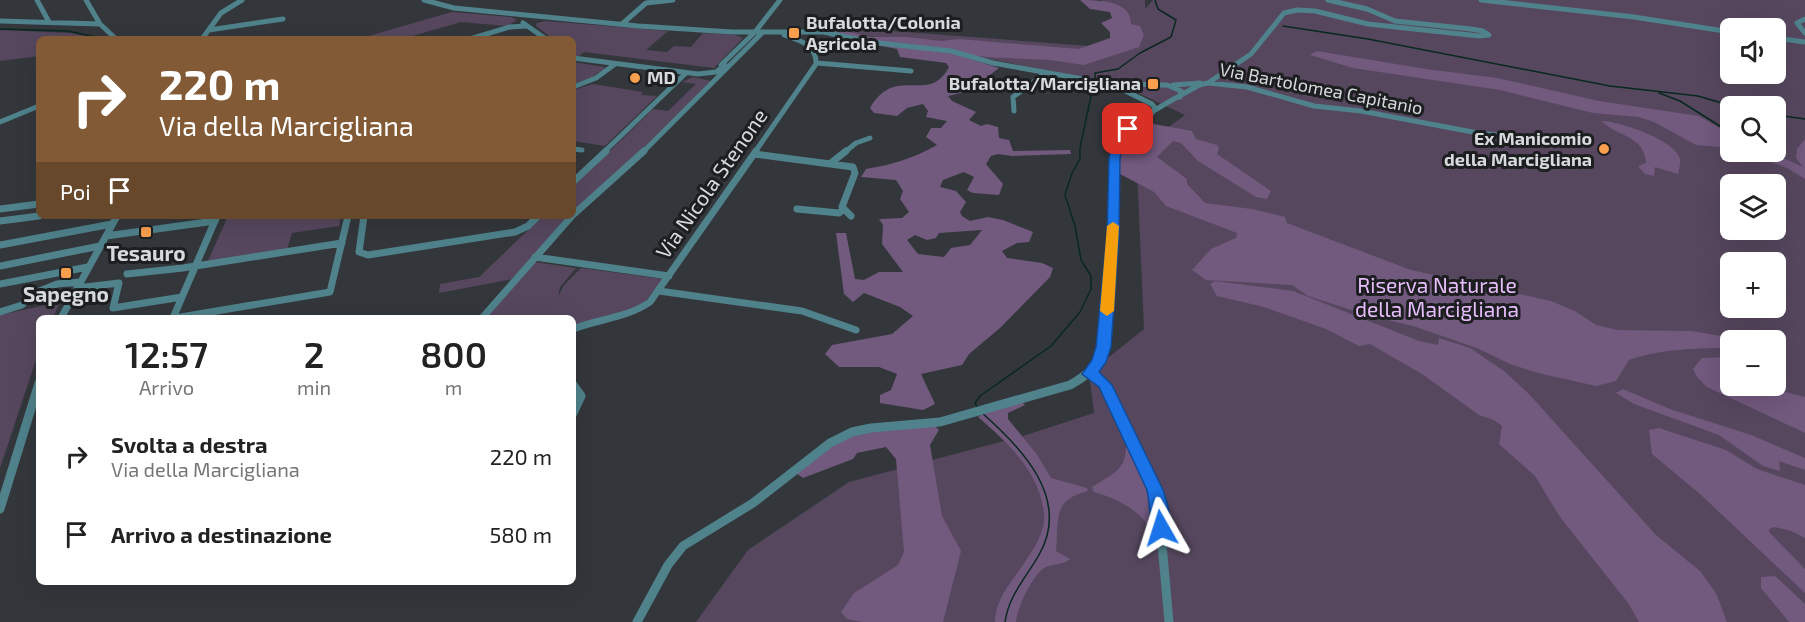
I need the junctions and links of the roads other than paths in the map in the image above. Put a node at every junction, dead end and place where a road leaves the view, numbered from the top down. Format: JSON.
{"nodes":[{"id":1,"x":37,"y":0,"type":"edge"},
{"id":2,"x":86,"y":0,"type":"edge"},
{"id":3,"x":242,"y":0,"type":"edge"},
{"id":4,"x":424,"y":0,"type":"edge"},
{"id":5,"x":673,"y":0,"type":"edge"},
{"id":6,"x":780,"y":0,"type":"edge"},
{"id":7,"x":1328,"y":0,"type":"edge"},
{"id":8,"x":1481,"y":0,"type":"edge"},
{"id":9,"x":638,"y":1,"type":"edge"},
{"id":10,"x":646,"y":3,"type":"junction"},
{"id":11,"x":498,"y":13,"type":"junction"},
{"id":12,"x":534,"y":16,"type":"junction"},
{"id":13,"x":283,"y":19,"type":"dead end"},
{"id":14,"x":568,"y":19,"type":"junction"},
{"id":15,"x":1805,"y":19,"type":"edge"},
{"id":16,"x":0,"y":21,"type":"edge"},
{"id":17,"x":49,"y":22,"type":"junction"},
{"id":18,"x":100,"y":24,"type":"junction"},
{"id":19,"x":622,"y":24,"type":"junction"},
{"id":20,"x":527,"y":25,"type":"junction"},
{"id":21,"x":209,"y":30,"type":"junction"},
{"id":22,"x":1720,"y":30,"type":"edge"},
{"id":23,"x":732,"y":32,"type":"junction"},
{"id":24,"x":759,"y":32,"type":"junction"},
{"id":25,"x":777,"y":32,"type":"junction"},
{"id":26,"x":1805,"y":33,"type":"edge"},
{"id":27,"x":113,"y":36,"type":"edge"},
{"id":28,"x":204,"y":36,"type":"edge"},
{"id":29,"x":480,"y":36,"type":"edge"},
{"id":30,"x":540,"y":36,"type":"edge"},
{"id":31,"x":748,"y":39,"type":"junction"},
{"id":32,"x":1786,"y":39,"type":"edge"},
{"id":33,"x":1805,"y":42,"type":"edge"},
{"id":34,"x":732,"y":57,"type":"junction"},
{"id":35,"x":576,"y":58,"type":"edge"},
{"id":36,"x":817,"y":63,"type":"junction"},
{"id":37,"x":615,"y":64,"type":"junction"},
{"id":38,"x":911,"y":71,"type":"dead end"},
{"id":39,"x":686,"y":73,"type":"junction"},
{"id":40,"x":1045,"y":73,"type":"junction"},
{"id":41,"x":721,"y":74,"type":"junction"},
{"id":42,"x":710,"y":78,"type":"junction"},
{"id":43,"x":1094,"y":81,"type":"junction"},
{"id":44,"x":1208,"y":82,"type":"junction"},
{"id":45,"x":1153,"y":85,"type":"junction"},
{"id":46,"x":1167,"y":85,"type":"junction"},
{"id":47,"x":576,"y":86,"type":"edge"},
{"id":48,"x":1180,"y":97,"type":"junction"},
{"id":49,"x":1144,"y":99,"type":"junction"},
{"id":50,"x":1173,"y":101,"type":"junction"},
{"id":51,"x":36,"y":107,"type":"edge"},
{"id":52,"x":1014,"y":111,"type":"dead end"},
{"id":53,"x":1152,"y":113,"type":"junction"},
{"id":54,"x":0,"y":122,"type":"edge"},
{"id":55,"x":870,"y":138,"type":"dead end"},
{"id":56,"x":1571,"y":142,"type":"dead end"},
{"id":57,"x":576,"y":149,"type":"edge"},
{"id":58,"x":582,"y":150,"type":"dead end"},
{"id":59,"x":754,"y":154,"type":"junction"},
{"id":60,"x":831,"y":163,"type":"junction"},
{"id":61,"x":576,"y":179,"type":"edge"},
{"id":62,"x":36,"y":204,"type":"edge"},
{"id":63,"x":0,"y":209,"type":"edge"},
{"id":64,"x":798,"y":209,"type":"dead end"},
{"id":65,"x":844,"y":209,"type":"junction"},
{"id":66,"x":576,"y":211,"type":"edge"},
{"id":67,"x":36,"y":216,"type":"edge"},
{"id":68,"x":851,"y":216,"type":"dead end"},
{"id":69,"x":115,"y":219,"type":"edge"},
{"id":70,"x":210,"y":219,"type":"edge"},
{"id":71,"x":216,"y":219,"type":"edge"},
{"id":72,"x":347,"y":219,"type":"edge"},
{"id":73,"x":363,"y":219,"type":"edge"},
{"id":74,"x":535,"y":219,"type":"edge"},
{"id":75,"x":568,"y":219,"type":"edge"},
{"id":76,"x":0,"y":221,"type":"edge"},
{"id":77,"x":112,"y":224,"type":"junction"},
{"id":78,"x":106,"y":236,"type":"junction"},
{"id":79,"x":342,"y":243,"type":"junction"},
{"id":80,"x":0,"y":245,"type":"edge"},
{"id":81,"x":100,"y":246,"type":"junction"},
{"id":82,"x":535,"y":257,"type":"junction"},
{"id":83,"x":0,"y":266,"type":"edge"},
{"id":84,"x":195,"y":266,"type":"junction"},
{"id":85,"x":88,"y":267,"type":"junction"},
{"id":86,"x":127,"y":274,"type":"dead end"},
{"id":87,"x":669,"y":276,"type":"junction"},
{"id":88,"x":0,"y":284,"type":"edge"},
{"id":89,"x":79,"y":285,"type":"junction"},
{"id":90,"x":659,"y":291,"type":"junction"},
{"id":91,"x":182,"y":297,"type":"junction"},
{"id":92,"x":0,"y":312,"type":"edge"},
{"id":93,"x":63,"y":315,"type":"edge"},
{"id":94,"x":175,"y":315,"type":"edge"},
{"id":95,"x":192,"y":315,"type":"edge"},
{"id":96,"x":485,"y":315,"type":"edge"},
{"id":97,"x":576,"y":328,"type":"edge"},
{"id":98,"x":856,"y":330,"type":"dead end"},
{"id":99,"x":1089,"y":374,"type":"junction"},
{"id":100,"x":576,"y":389,"type":"edge"},
{"id":101,"x":36,"y":393,"type":"edge"},
{"id":102,"x":576,"y":407,"type":"edge"},
{"id":103,"x":0,"y":509,"type":"edge"},
{"id":104,"x":637,"y":622,"type":"edge"},
{"id":105,"x":1169,"y":622,"type":"edge"}],
"edges":[{"from":1,"to":17,"type":"street"},
{"from":2,"to":18,"type":"street"},
{"from":3,"to":21,"type":"street"},
{"from":4,"to":11,"type":"street"},
{"from":5,"to":10,"type":"street"},
{"from":6,"to":24,"type":"street"},
{"from":7,"to":44,"type":"street"},
{"from":8,"to":22,"type":"street"},
{"from":9,"to":10,"type":"street"},
{"from":10,"to":19,"type":"street"},
{"from":11,"to":12,"type":"street"},
{"from":11,"to":20,"type":"street"},
{"from":12,"to":14,"type":"street"},
{"from":12,"to":20,"type":"street"},
{"from":13,"to":21,"type":"street"},
{"from":14,"to":19,"type":"street"},
{"from":14,"to":20,"type":"street"},
{"from":15,"to":26,"type":"street"},
{"from":16,"to":17,"type":"street"},
{"from":17,"to":18,"type":"street"},
{"from":18,"to":27,"type":"street"},
{"from":19,"to":23,"type":"street"},
{"from":20,"to":29,"type":"street"},
{"from":20,"to":30,"type":"street"},
{"from":21,"to":28,"type":"street"},
{"from":23,"to":24,"type":"street"},
{"from":23,"to":31,"type":"street"},
{"from":24,"to":25,"type":"street"},
{"from":24,"to":31,"type":"street"},
{"from":24,"to":34,"type":"street"},
{"from":24,"to":41,"type":"street"},
{"from":25,"to":36,"type":"street"},
{"from":25,"to":40,"type":"street"},
{"from":31,"to":34,"type":"street"},
{"from":32,"to":33,"type":"street"},
{"from":34,"to":41,"type":"street"},
{"from":34,"to":42,"type":"street"},
{"from":35,"to":37,"type":"street"},
{"from":36,"to":38,"type":"street"},
{"from":36,"to":59,"type":"street","name":"Via Nicola Stenone"},
{"from":37,"to":39,"type":"street"},
{"from":37,"to":47,"type":"street"},
{"from":39,"to":42,"type":"street"},
{"from":39,"to":61,"type":"street"},
{"from":40,"to":43,"type":"street"},
{"from":40,"to":52,"type":"street"},
{"from":41,"to":42,"type":"street"},
{"from":41,"to":42,"type":"street"},
{"from":42,"to":66,"type":"street"},
{"from":43,"to":45,"type":"street","name":"Via Bartolomea Capitanio"},
{"from":43,"to":49,"type":"street"},
{"from":44,"to":46,"type":"street","name":"Via Bartolomea Capitanio"},
{"from":44,"to":48,"type":"street"},
{"from":44,"to":56,"type":"street","name":"Via Bartolomea Capitanio"},
{"from":45,"to":46,"type":"street","name":"Via Bartolomea Capitanio"},
{"from":45,"to":49,"type":"street"},
{"from":46,"to":48,"type":"street"},
{"from":48,"to":50,"type":"street"},
{"from":49,"to":50,"type":"street"},
{"from":49,"to":53,"type":"street"},
{"from":50,"to":53,"type":"street"},
{"from":51,"to":54,"type":"street"},
{"from":53,"to":99,"type":"street"},
{"from":55,"to":60,"type":"street"},
{"from":57,"to":58,"type":"street"},
{"from":59,"to":60,"type":"street"},
{"from":59,"to":87,"type":"street","name":"Via Nicola Stenone"},
{"from":60,"to":65,"type":"street"},
{"from":62,"to":63,"type":"street"},
{"from":64,"to":65,"type":"street"},
{"from":65,"to":68,"type":"street"},
{"from":67,"to":76,"type":"street"},
{"from":69,"to":77,"type":"street"},
{"from":70,"to":78,"type":"street"},
{"from":71,"to":84,"type":"street"},
{"from":72,"to":79,"type":"street"},
{"from":73,"to":74,"type":"street"},
{"from":75,"to":82,"type":"street"},
{"from":77,"to":78,"type":"street"},
{"from":77,"to":80,"type":"street"},
{"from":78,"to":81,"type":"street"},
{"from":79,"to":84,"type":"street"},
{"from":79,"to":95,"type":"street"},
{"from":81,"to":83,"type":"street"},
{"from":81,"to":85,"type":"street"},
{"from":82,"to":87,"type":"street"},
{"from":82,"to":96,"type":"street"},
{"from":84,"to":86,"type":"street"},
{"from":84,"to":91,"type":"street"},
{"from":85,"to":88,"type":"street"},
{"from":85,"to":89,"type":"street"},
{"from":87,"to":90,"type":"street","name":"Via Nicola Stenone"},
{"from":89,"to":91,"type":"street"},
{"from":89,"to":92,"type":"street"},
{"from":89,"to":93,"type":"street"},
{"from":90,"to":97,"type":"street","name":"Via Nicola Stenone"},
{"from":90,"to":98,"type":"street"},
{"from":91,"to":94,"type":"street"},
{"from":99,"to":104,"type":"street"},
{"from":99,"to":105,"type":"street"},
{"from":100,"to":102,"type":"street"},
{"from":101,"to":103,"type":"street"}]}
